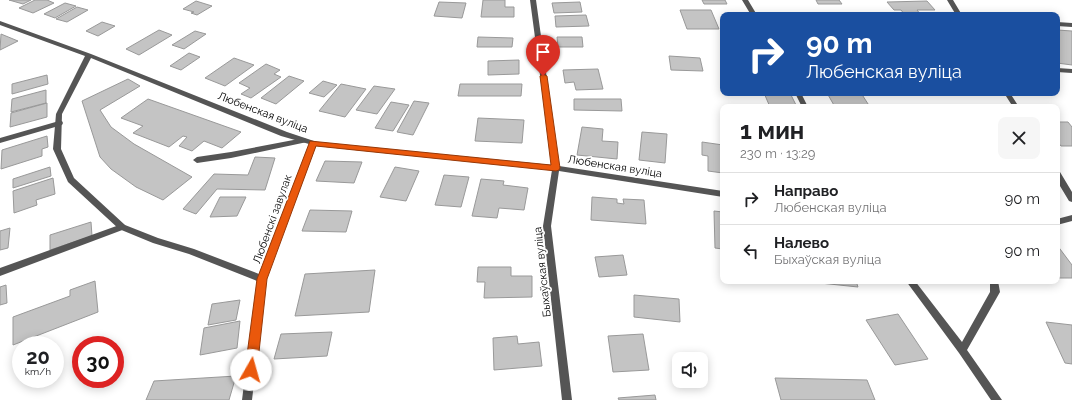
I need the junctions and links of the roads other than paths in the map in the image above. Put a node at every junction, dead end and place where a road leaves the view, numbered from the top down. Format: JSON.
{"nodes":[{"id":1,"x":533,"y":0,"type":"edge"},
{"id":2,"x":745,"y":0,"type":"edge"},
{"id":3,"x":950,"y":0,"type":"edge"},
{"id":4,"x":752,"y":12,"type":"edge"},
{"id":5,"x":958,"y":12,"type":"edge"},
{"id":6,"x":0,"y":23,"type":"edge"},
{"id":7,"x":1060,"y":24,"type":"edge"},
{"id":8,"x":1072,"y":25,"type":"edge"},
{"id":9,"x":89,"y":55,"type":"junction"},
{"id":10,"x":1060,"y":70,"type":"edge"},
{"id":11,"x":1072,"y":71,"type":"edge"},
{"id":12,"x":59,"y":123,"type":"junction"},
{"id":13,"x":0,"y":141,"type":"edge"},
{"id":14,"x":309,"y":141,"type":"junction"},
{"id":15,"x":197,"y":160,"type":"dead end"},
{"id":16,"x":556,"y":168,"type":"junction"},
{"id":17,"x":1060,"y":179,"type":"edge"},
{"id":18,"x":720,"y":194,"type":"edge"},
{"id":19,"x":1072,"y":199,"type":"edge"},
{"id":20,"x":1072,"y":218,"type":"edge"},
{"id":21,"x":1060,"y":221,"type":"edge"},
{"id":22,"x":122,"y":227,"type":"junction"},
{"id":23,"x":0,"y":272,"type":"edge"},
{"id":24,"x":262,"y":279,"type":"junction"},
{"id":25,"x":912,"y":284,"type":"edge"},
{"id":26,"x":994,"y":284,"type":"edge"},
{"id":27,"x":962,"y":350,"type":"junction"},
{"id":28,"x":247,"y":400,"type":"edge"},
{"id":29,"x":567,"y":400,"type":"edge"},
{"id":30,"x":997,"y":400,"type":"edge"}],
"edges":[{"from":1,"to":16,"type":"street","name":"Быхаўская вуліца"},
{"from":2,"to":4,"type":"street"},
{"from":3,"to":5,"type":"street"},
{"from":6,"to":9,"type":"street","name":"Любенская вуліца"},
{"from":7,"to":8,"type":"street"},
{"from":9,"to":12,"type":"street"},
{"from":9,"to":14,"type":"street","name":"Любенская вуліца"},
{"from":10,"to":11,"type":"street"},
{"from":12,"to":13,"type":"street"},
{"from":12,"to":22,"type":"street"},
{"from":14,"to":15,"type":"street"},
{"from":14,"to":16,"type":"street","name":"Любенская вуліца"},
{"from":14,"to":24,"type":"street","name":"Любенскі завулак"},
{"from":16,"to":18,"type":"street","name":"Любенская вуліца"},
{"from":16,"to":29,"type":"street","name":"Быхаўская вуліца"},
{"from":17,"to":19,"type":"street"},
{"from":20,"to":21,"type":"street"},
{"from":22,"to":23,"type":"street"},
{"from":22,"to":24,"type":"street"},
{"from":24,"to":28,"type":"street","name":"Любенскі завулак"},
{"from":25,"to":27,"type":"street"},
{"from":26,"to":27,"type":"street"},
{"from":27,"to":30,"type":"street"}]}
